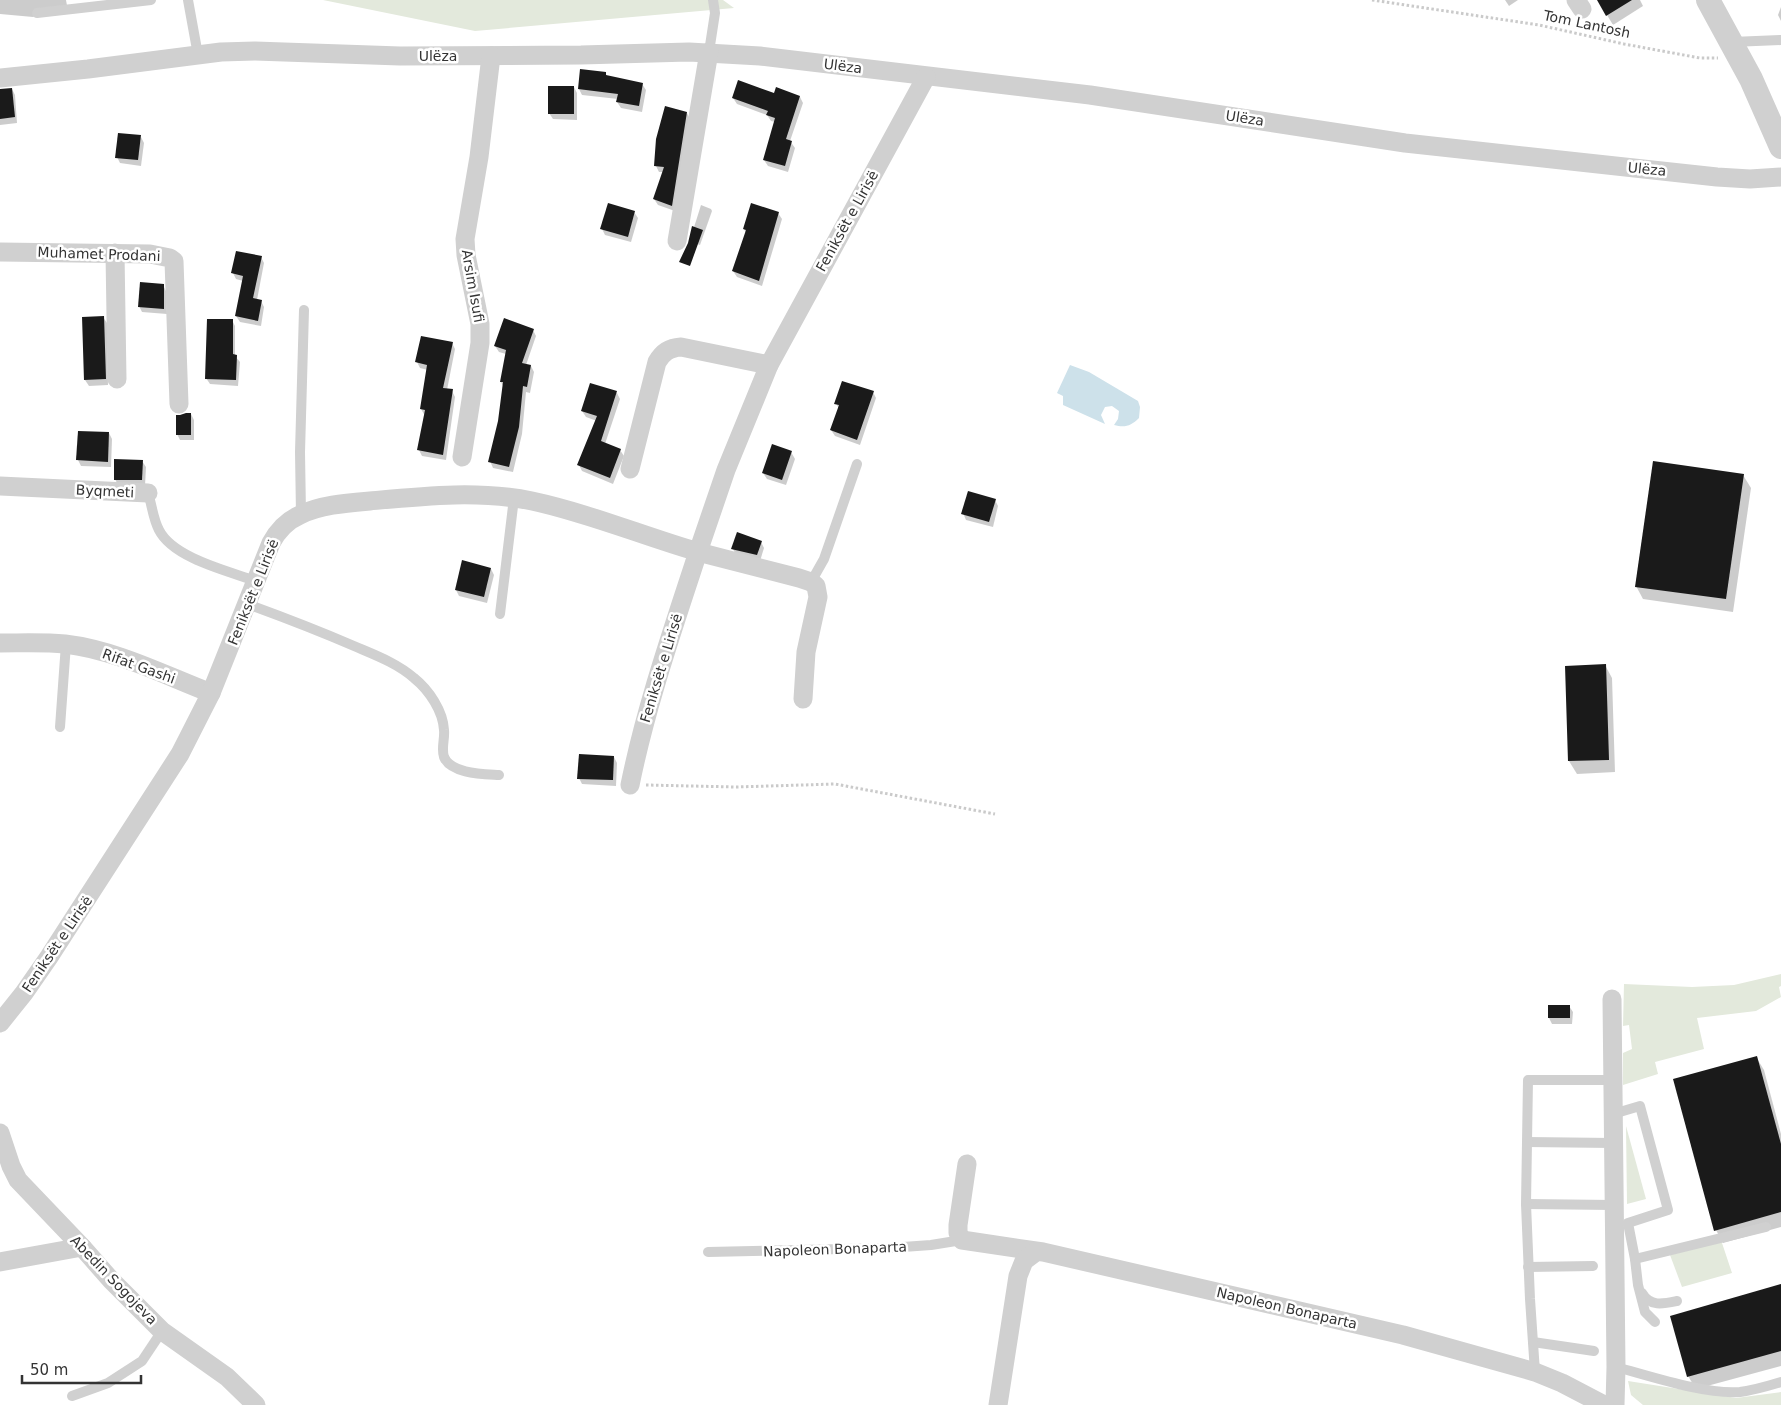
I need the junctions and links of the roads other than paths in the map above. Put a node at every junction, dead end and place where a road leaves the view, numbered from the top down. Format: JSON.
{"nodes":[{"id":1,"x":151,"y":0,"type":"edge"},
{"id":2,"x":188,"y":0,"type":"edge"},
{"id":3,"x":713,"y":0,"type":"edge"},
{"id":4,"x":1708,"y":0,"type":"edge"},
{"id":5,"x":37,"y":13,"type":"dead end"},
{"id":6,"x":1781,"y":40,"type":"edge"},
{"id":7,"x":1734,"y":48,"type":"junction"},
{"id":8,"x":709,"y":52,"type":"junction"},
{"id":9,"x":198,"y":55,"type":"junction"},
{"id":10,"x":491,"y":56,"type":"junction"},
{"id":11,"x":926,"y":77,"type":"junction"},
{"id":12,"x":0,"y":78,"type":"edge"},
{"id":13,"x":1781,"y":147,"type":"edge"},
{"id":14,"x":1781,"y":177,"type":"edge"},
{"id":15,"x":677,"y":241,"type":"dead end"},
{"id":16,"x":0,"y":252,"type":"edge"},
{"id":17,"x":115,"y":253,"type":"junction"},
{"id":18,"x":304,"y":310,"type":"dead end"},
{"id":19,"x":769,"y":365,"type":"junction"},
{"id":20,"x":117,"y":379,"type":"dead end"},
{"id":21,"x":178,"y":404,"type":"dead end"},
{"id":22,"x":462,"y":457,"type":"dead end"},
{"id":23,"x":857,"y":464,"type":"dead end"},
{"id":24,"x":630,"y":469,"type":"dead end"},
{"id":25,"x":0,"y":486,"type":"edge"},
{"id":26,"x":148,"y":493,"type":"joint"},
{"id":27,"x":514,"y":498,"type":"junction"},
{"id":28,"x":301,"y":514,"type":"junction"},
{"id":29,"x":698,"y":552,"type":"junction"},
{"id":30,"x":256,"y":582,"type":"junction"},
{"id":31,"x":810,"y":582,"type":"junction"},
{"id":32,"x":247,"y":604,"type":"junction"},
{"id":33,"x":500,"y":614,"type":"dead end"},
{"id":34,"x":0,"y":643,"type":"edge"},
{"id":35,"x":66,"y":644,"type":"junction"},
{"id":36,"x":211,"y":693,"type":"junction"},
{"id":37,"x":803,"y":699,"type":"dead end"},
{"id":38,"x":60,"y":727,"type":"dead end"},
{"id":39,"x":500,"y":775,"type":"dead end"},
{"id":40,"x":630,"y":785,"type":"road end"},
{"id":41,"x":1612,"y":999,"type":"dead end"},
{"id":42,"x":0,"y":1023,"type":"edge"},
{"id":43,"x":1613,"y":1080,"type":"junction"},
{"id":44,"x":1612,"y":1114,"type":"junction"},
{"id":45,"x":0,"y":1132,"type":"edge"},
{"id":46,"x":1527,"y":1142,"type":"junction"},
{"id":47,"x":1613,"y":1143,"type":"junction"},
{"id":48,"x":967,"y":1164,"type":"dead end"},
{"id":49,"x":1526,"y":1204,"type":"junction"},
{"id":50,"x":1613,"y":1204,"type":"junction"},
{"id":51,"x":1766,"y":1227,"type":"dead end"},
{"id":52,"x":962,"y":1240,"type":"junction"},
{"id":53,"x":82,"y":1246,"type":"junction"},
{"id":54,"x":708,"y":1252,"type":"dead end"},
{"id":55,"x":1036,"y":1252,"type":"junction"},
{"id":56,"x":1634,"y":1259,"type":"junction"},
{"id":57,"x":0,"y":1262,"type":"edge"},
{"id":58,"x":1593,"y":1266,"type":"dead end"},
{"id":59,"x":1528,"y":1267,"type":"junction"},
{"id":60,"x":1638,"y":1285,"type":"junction"},
{"id":61,"x":1677,"y":1301,"type":"dead end"},
{"id":62,"x":1655,"y":1322,"type":"dead end"},
{"id":63,"x":162,"y":1331,"type":"junction"},
{"id":64,"x":1533,"y":1342,"type":"junction"},
{"id":65,"x":1594,"y":1351,"type":"dead end"},
{"id":66,"x":1616,"y":1367,"type":"junction"},
{"id":67,"x":1535,"y":1372,"type":"junction"},
{"id":68,"x":1781,"y":1382,"type":"edge"},
{"id":69,"x":72,"y":1396,"type":"dead end"},
{"id":70,"x":256,"y":1405,"type":"edge"},
{"id":71,"x":998,"y":1405,"type":"edge"},
{"id":72,"x":1604,"y":1405,"type":"edge"},
{"id":73,"x":1615,"y":1405,"type":"edge"}],
"edges":[{"from":1,"to":5,"type":"lane"},
{"from":2,"to":9,"type":"lane"},
{"from":3,"to":8,"type":"lane"},
{"from":4,"to":7,"type":"street"},
{"from":6,"to":7,"type":"lane"},
{"from":7,"to":13,"type":"street"},
{"from":8,"to":10,"type":"street","name":"Ulëza"},
{"from":8,"to":11,"type":"street","name":"Ulëza"},
{"from":8,"to":15,"type":"street"},
{"from":9,"to":10,"type":"street","name":"Ulëza"},
{"from":9,"to":12,"type":"street","name":"Ulëza"},
{"from":10,"to":22,"type":"street","name":"Arsim Isufi"},
{"from":11,"to":14,"type":"street","name":"Ulëza"},
{"from":11,"to":19,"type":"street","name":"Feniksët e Lirisë"},
{"from":16,"to":17,"type":"street","name":"Muhamet Prodani"},
{"from":17,"to":20,"type":"street"},
{"from":17,"to":21,"type":"street","name":"Muhamet Prodani"},
{"from":18,"to":28,"type":"lane"},
{"from":19,"to":24,"type":"street"},
{"from":19,"to":29,"type":"street","name":"Feniksët e Lirisë"},
{"from":23,"to":31,"type":"lane"},
{"from":25,"to":26,"type":"street","name":"Byqmeti"},
{"from":26,"to":30,"type":"lane","name":"Byqmeti"},
{"from":27,"to":28,"type":"street","name":"Feniksët e Lirisë"},
{"from":27,"to":29,"type":"street","name":"Feniksët e Lirisë"},
{"from":27,"to":33,"type":"lane"},
{"from":28,"to":30,"type":"street","name":"Feniksët e Lirisë"},
{"from":29,"to":31,"type":"street"},
{"from":29,"to":40,"type":"street","name":"Feniksët e Lirisë"},
{"from":30,"to":32,"type":"street","name":"Feniksët e Lirisë"},
{"from":31,"to":37,"type":"street"},
{"from":32,"to":36,"type":"street","name":"Feniksët e Lirisë"},
{"from":32,"to":39,"type":"lane"},
{"from":34,"to":35,"type":"street","name":"Rifat Gashi"},
{"from":35,"to":36,"type":"street","name":"Rifat Gashi"},
{"from":35,"to":38,"type":"lane"},
{"from":36,"to":42,"type":"street","name":"Feniksët e Lirisë"},
{"from":41,"to":43,"type":"street"},
{"from":43,"to":44,"type":"street"},
{"from":43,"to":46,"type":"lane"},
{"from":44,"to":47,"type":"street"},
{"from":44,"to":56,"type":"lane"},
{"from":45,"to":53,"type":"street","name":"Abedin Sogojeva"},
{"from":46,"to":47,"type":"lane"},
{"from":46,"to":49,"type":"lane"},
{"from":47,"to":50,"type":"street"},
{"from":48,"to":52,"type":"street"},
{"from":49,"to":50,"type":"lane"},
{"from":49,"to":59,"type":"lane"},
{"from":50,"to":66,"type":"street"},
{"from":51,"to":56,"type":"lane"},
{"from":52,"to":54,"type":"lane","name":"Napoleon Bonaparta"},
{"from":52,"to":55,"type":"street","name":"Napoleon Bonaparta"},
{"from":53,"to":57,"type":"street"},
{"from":53,"to":63,"type":"street","name":"Abedin Sogojeva"},
{"from":55,"to":67,"type":"street","name":"Napoleon Bonaparta"},
{"from":55,"to":71,"type":"street"},
{"from":56,"to":60,"type":"lane"},
{"from":58,"to":59,"type":"lane"},
{"from":59,"to":64,"type":"lane"},
{"from":60,"to":61,"type":"lane"},
{"from":60,"to":62,"type":"lane"},
{"from":63,"to":69,"type":"lane"},
{"from":63,"to":70,"type":"street","name":"Abedin Sogojeva"},
{"from":64,"to":65,"type":"lane"},
{"from":64,"to":67,"type":"lane"},
{"from":66,"to":68,"type":"lane"},
{"from":66,"to":73,"type":"street"},
{"from":67,"to":72,"type":"street","name":"Napoleon Bonaparta"}]}
